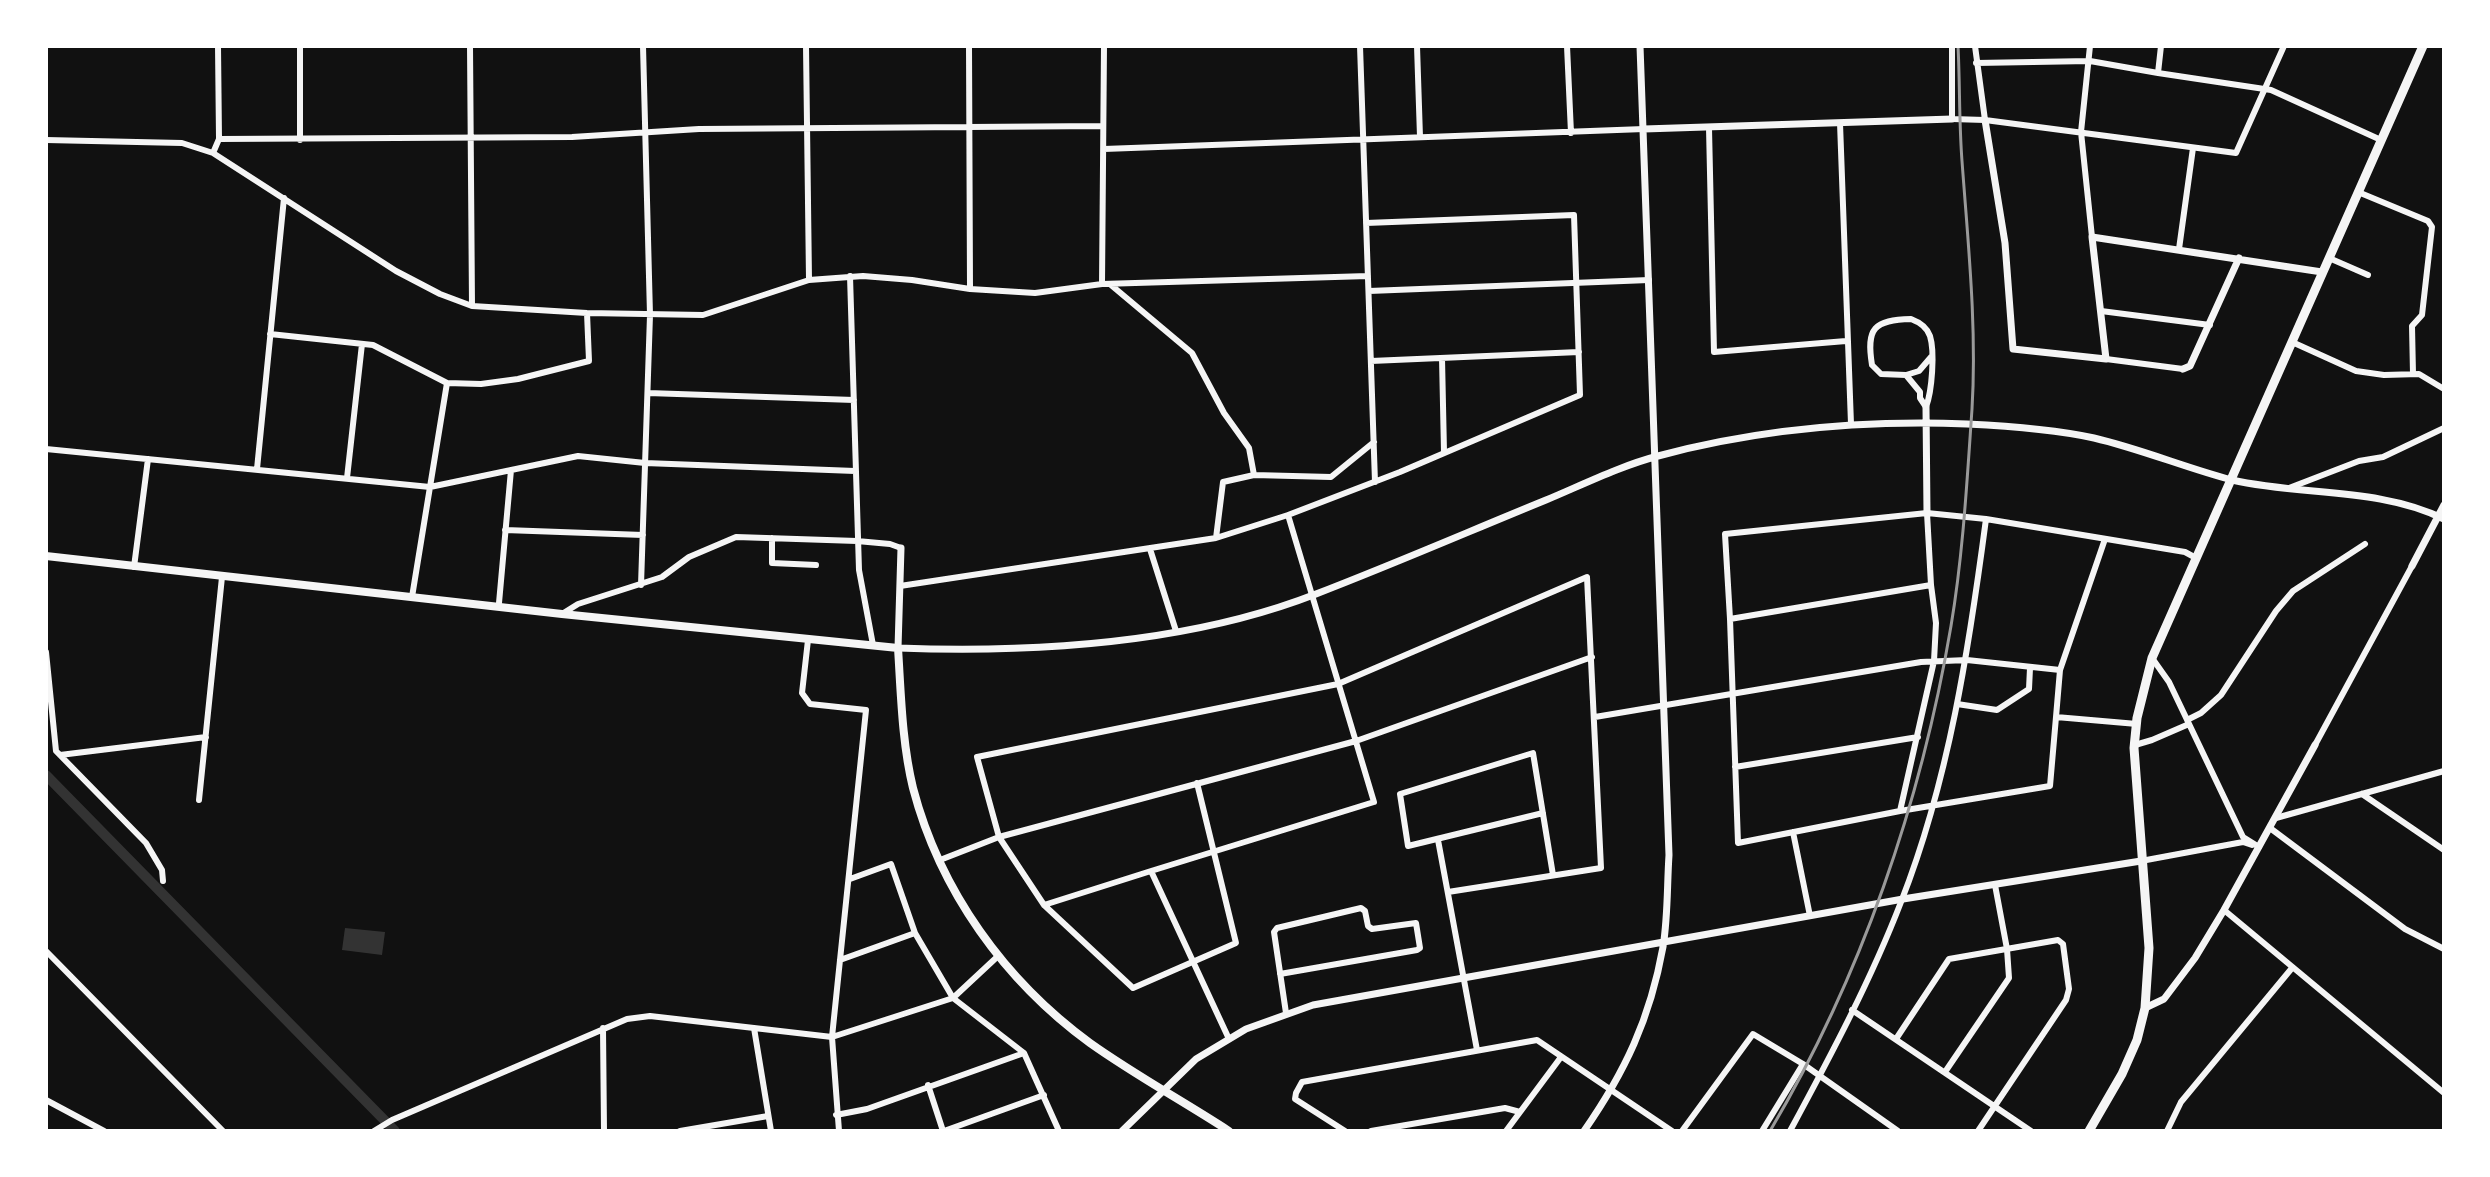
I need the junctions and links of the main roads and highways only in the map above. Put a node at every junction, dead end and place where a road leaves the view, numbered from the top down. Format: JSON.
{"nodes":[{"id":1,"x":2423,"y":46,"type":"edge"},
{"id":2,"x":46,"y":556,"type":"edge"},
{"id":3,"x":1229,"y":1131,"type":"edge"},
{"id":4,"x":2089,"y":1131,"type":"edge"}],
"edges":[{"from":1,"to":4,"type":"main road"},
{"from":2,"to":3,"type":"main road"}]}
